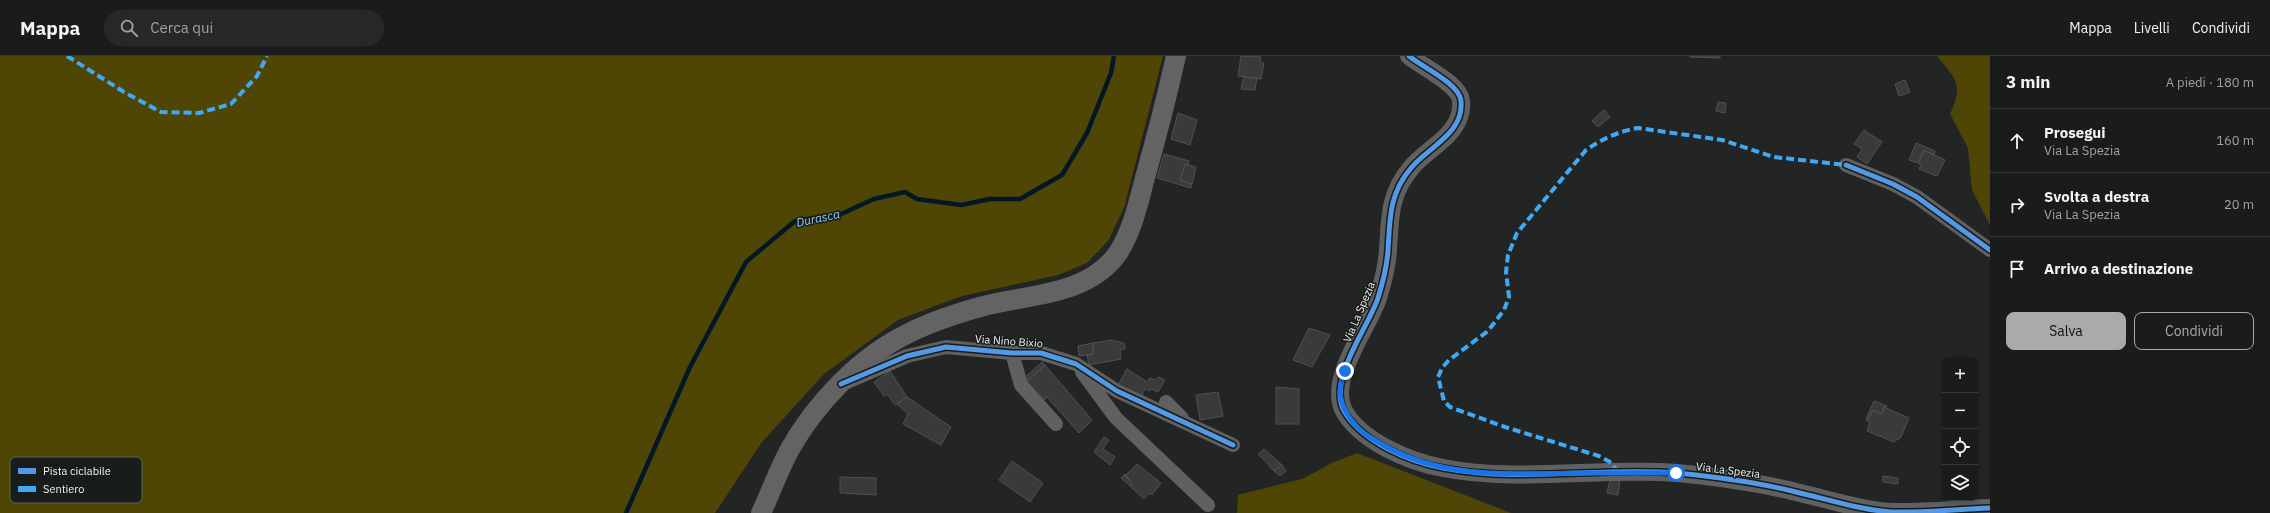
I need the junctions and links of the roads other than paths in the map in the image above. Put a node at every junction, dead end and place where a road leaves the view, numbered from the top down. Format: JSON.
{"nodes":[{"id":1,"x":1176,"y":56,"type":"edge"},
{"id":2,"x":1409,"y":56,"type":"edge"},
{"id":3,"x":1846,"y":165,"type":"dead end"},
{"id":4,"x":1990,"y":250,"type":"edge"},
{"id":5,"x":1012,"y":353,"type":"junction"},
{"id":6,"x":1076,"y":364,"type":"junction"},
{"id":7,"x":841,"y":384,"type":"junction"},
{"id":8,"x":1166,"y":402,"type":"dead end"},
{"id":9,"x":1056,"y":424,"type":"dead end"},
{"id":10,"x":1187,"y":424,"type":"junction"},
{"id":11,"x":1233,"y":445,"type":"dead end"},
{"id":12,"x":1208,"y":505,"type":"dead end"},
{"id":13,"x":1990,"y":508,"type":"edge"},
{"id":14,"x":761,"y":513,"type":"edge"}],
"edges":[{"from":1,"to":7,"type":"main road"},
{"from":2,"to":13,"type":"street","name":"Via La Spezia"},
{"from":3,"to":4,"type":"street"},
{"from":5,"to":6,"type":"street","name":"Via Nino Bixio"},
{"from":5,"to":7,"type":"street","name":"Via Nino Bixio"},
{"from":5,"to":9,"type":"street"},
{"from":6,"to":10,"type":"street","name":"Via Nino Bixio"},
{"from":6,"to":12,"type":"street"},
{"from":7,"to":14,"type":"main road"},
{"from":8,"to":10,"type":"street","name":"Via Nino Bixio"},
{"from":10,"to":11,"type":"street","name":"Via Nino Bixio"}]}
